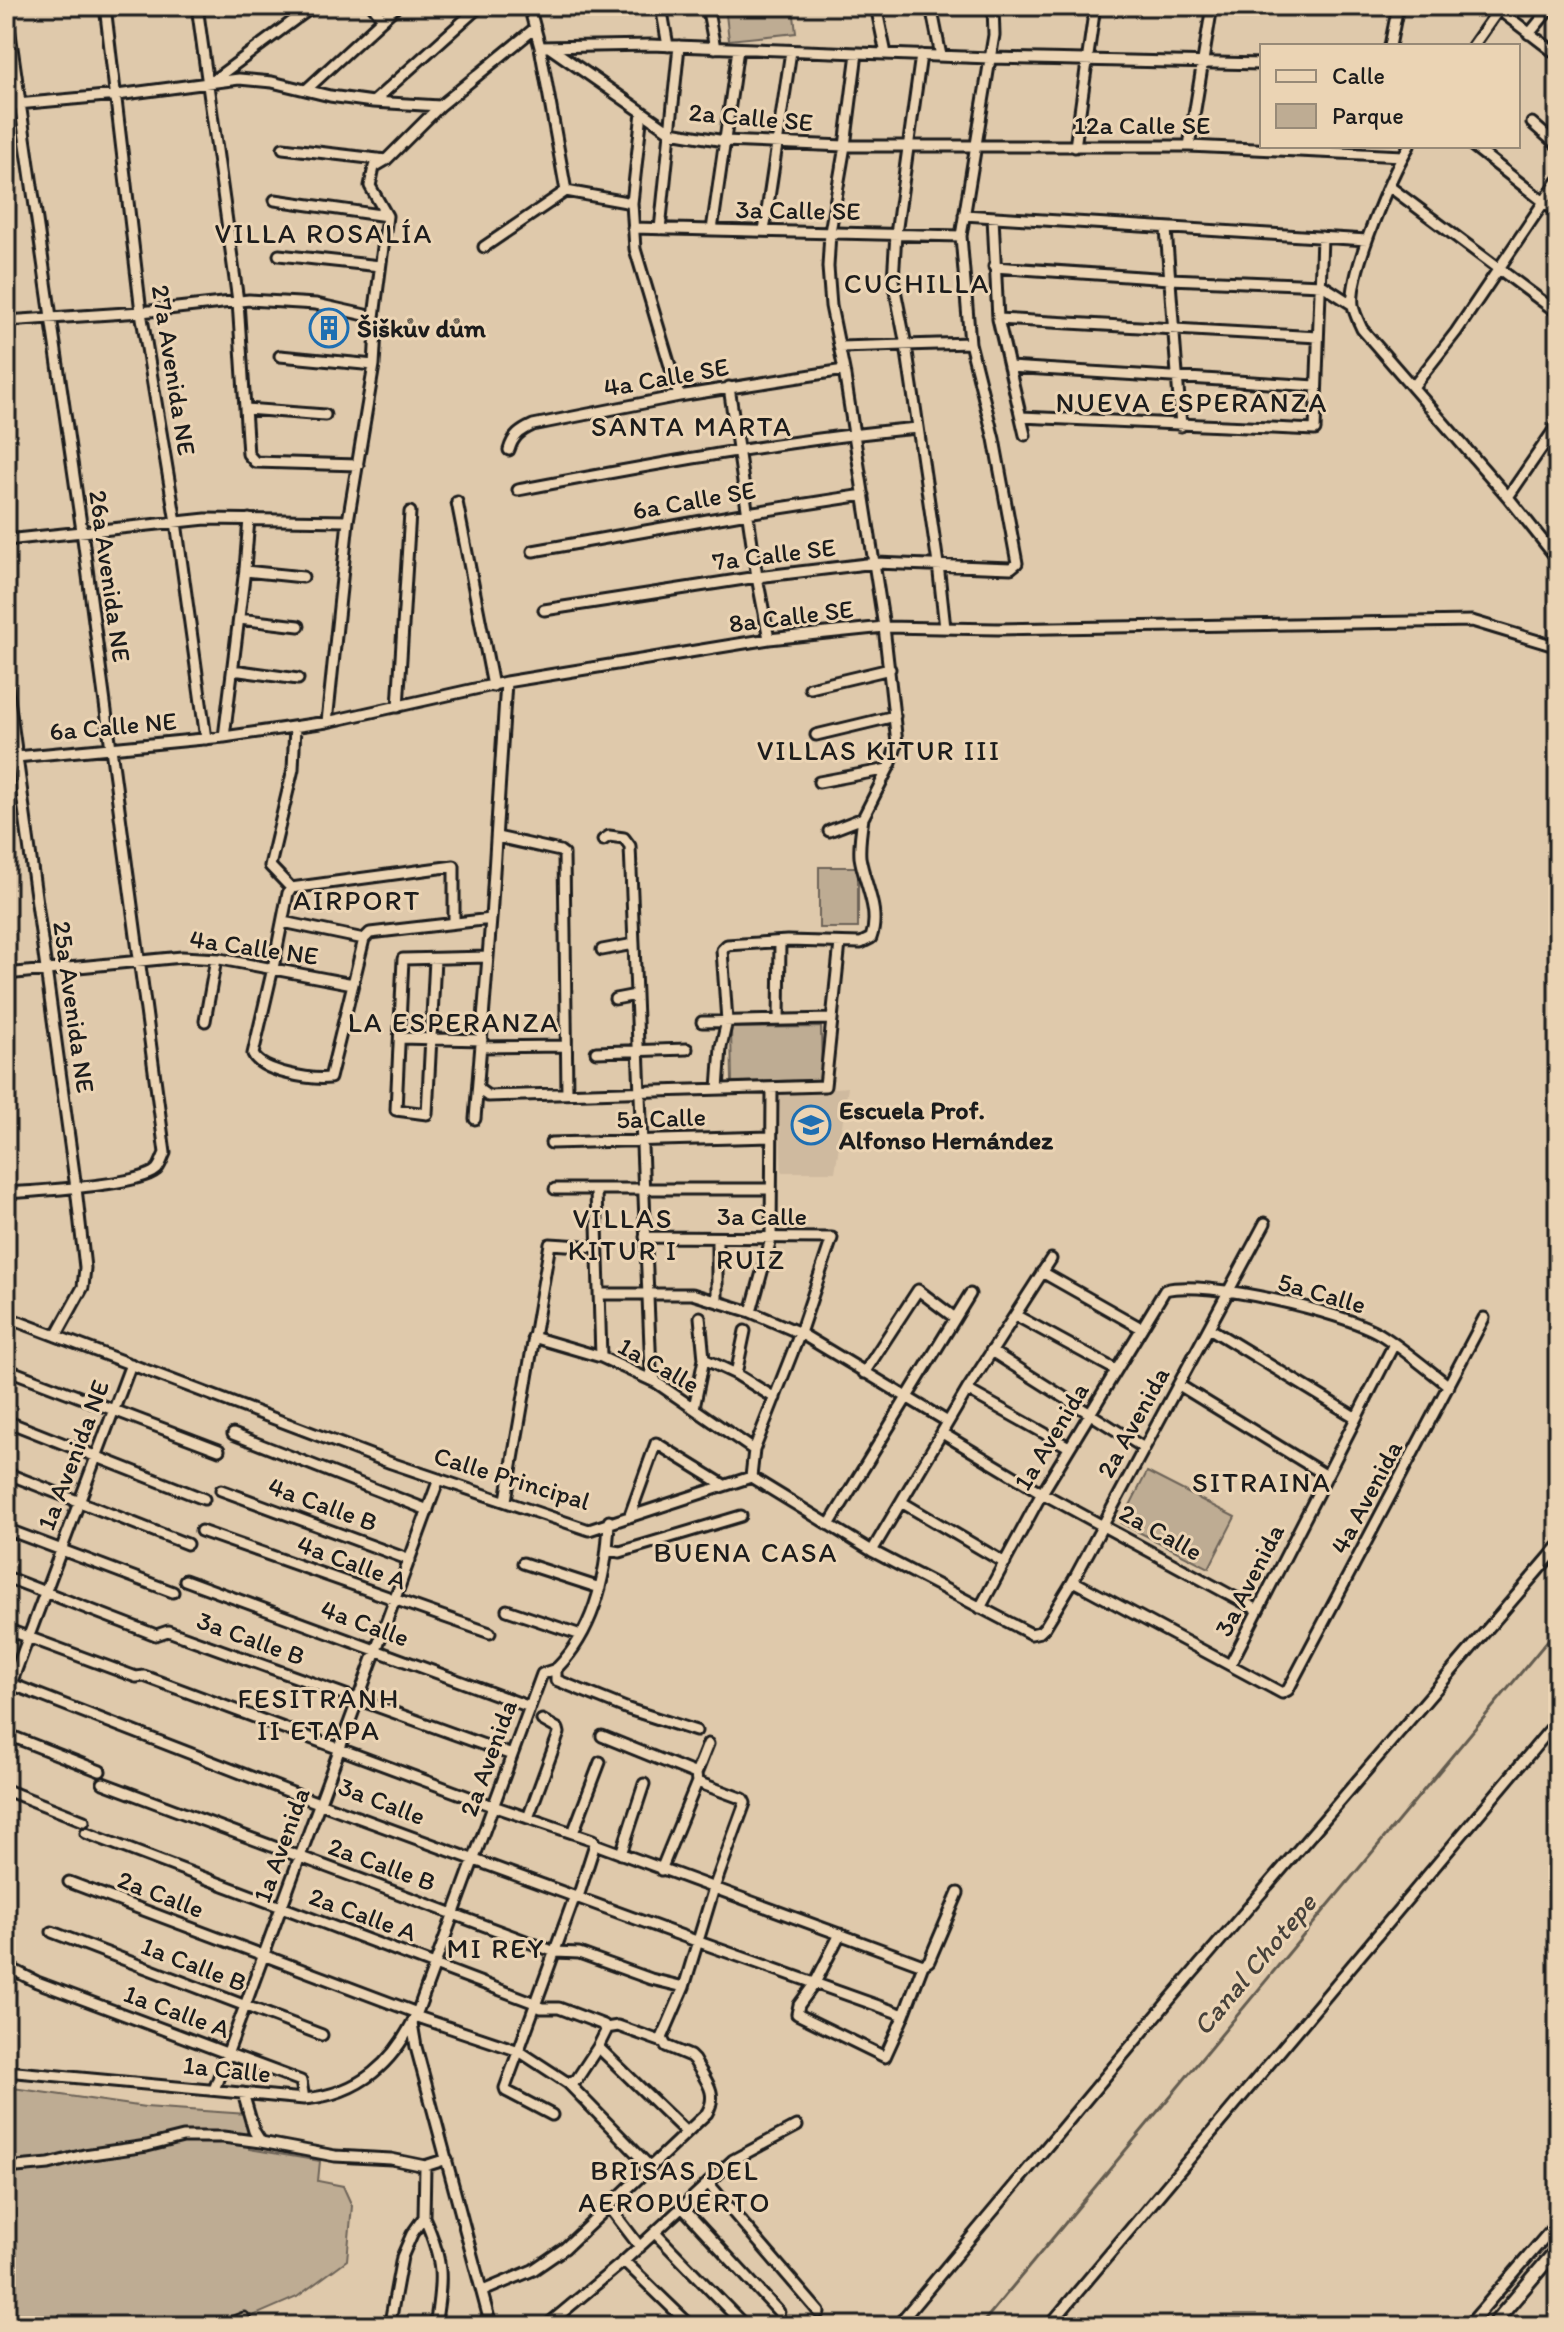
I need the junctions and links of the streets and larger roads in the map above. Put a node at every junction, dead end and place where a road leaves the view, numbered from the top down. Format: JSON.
{"nodes":[{"id":1,"x":6,"y":6,"type":"edge"},
{"id":2,"x":105,"y":6,"type":"edge"},
{"id":3,"x":197,"y":6,"type":"edge"},
{"id":4,"x":295,"y":6,"type":"edge"},
{"id":5,"x":314,"y":6,"type":"edge"},
{"id":6,"x":373,"y":6,"type":"edge"},
{"id":7,"x":397,"y":6,"type":"edge"},
{"id":8,"x":480,"y":6,"type":"edge"},
{"id":9,"x":529,"y":6,"type":"edge"},
{"id":10,"x":572,"y":6,"type":"edge"},
{"id":11,"x":589,"y":6,"type":"edge"},
{"id":12,"x":661,"y":6,"type":"edge"},
{"id":13,"x":707,"y":6,"type":"edge"},
{"id":14,"x":876,"y":6,"type":"edge"},
{"id":15,"x":931,"y":6,"type":"edge"},
{"id":16,"x":993,"y":6,"type":"edge"},
{"id":17,"x":1095,"y":6,"type":"edge"},
{"id":18,"x":1212,"y":6,"type":"edge"},
{"id":19,"x":1398,"y":6,"type":"edge"},
{"id":20,"x":1552,"y":6,"type":"edge"},
{"id":21,"x":1496,"y":8,"type":"edge"},
{"id":22,"x":297,"y":18,"type":"junction"},
{"id":23,"x":383,"y":19,"type":"junction"},
{"id":24,"x":534,"y":29,"type":"junction"},
{"id":25,"x":1529,"y":34,"type":"junction"},
{"id":26,"x":1390,"y":44,"type":"edge"},
{"id":27,"x":1474,"y":44,"type":"edge"},
{"id":28,"x":673,"y":46,"type":"junction"},
{"id":29,"x":544,"y":47,"type":"junction"},
{"id":30,"x":715,"y":48,"type":"junction"},
{"id":31,"x":738,"y":49,"type":"junction"},
{"id":32,"x":791,"y":51,"type":"junction"},
{"id":33,"x":857,"y":53,"type":"junction"},
{"id":34,"x":886,"y":54,"type":"junction"},
{"id":35,"x":921,"y":55,"type":"junction"},
{"id":36,"x":1558,"y":55,"type":"edge"},
{"id":37,"x":941,"y":56,"type":"junction"},
{"id":38,"x":990,"y":58,"type":"junction"},
{"id":39,"x":1087,"y":60,"type":"junction"},
{"id":40,"x":1203,"y":62,"type":"junction"},
{"id":41,"x":1260,"y":64,"type":"edge"},
{"id":42,"x":208,"y":84,"type":"junction"},
{"id":43,"x":307,"y":89,"type":"junction"},
{"id":44,"x":117,"y":95,"type":"junction"},
{"id":45,"x":373,"y":102,"type":"junction"},
{"id":46,"x":19,"y":104,"type":"junction"},
{"id":47,"x":6,"y":105,"type":"edge"},
{"id":48,"x":440,"y":106,"type":"junction"},
{"id":49,"x":642,"y":112,"type":"junction"},
{"id":50,"x":1532,"y":123,"type":"dead end"},
{"id":51,"x":671,"y":132,"type":"junction"},
{"id":52,"x":724,"y":141,"type":"junction"},
{"id":53,"x":778,"y":145,"type":"junction"},
{"id":54,"x":845,"y":146,"type":"junction"},
{"id":55,"x":910,"y":146,"type":"junction"},
{"id":56,"x":1189,"y":146,"type":"junction"},
{"id":57,"x":1558,"y":146,"type":"edge"},
{"id":58,"x":977,"y":147,"type":"junction"},
{"id":59,"x":1075,"y":147,"type":"junction"},
{"id":60,"x":283,"y":148,"type":"dead end"},
{"id":61,"x":1260,"y":148,"type":"edge"},
{"id":62,"x":1263,"y":148,"type":"edge"},
{"id":63,"x":1408,"y":148,"type":"edge"},
{"id":64,"x":1476,"y":148,"type":"edge"},
{"id":65,"x":1373,"y":151,"type":"edge"},
{"id":66,"x":1403,"y":156,"type":"junction"},
{"id":67,"x":386,"y":160,"type":"junction"},
{"id":68,"x":1558,"y":181,"type":"edge"},
{"id":69,"x":1390,"y":187,"type":"junction"},
{"id":70,"x":566,"y":191,"type":"junction"},
{"id":71,"x":275,"y":200,"type":"dead end"},
{"id":72,"x":1543,"y":202,"type":"junction"},
{"id":73,"x":632,"y":203,"type":"junction"},
{"id":74,"x":1558,"y":213,"type":"edge"},
{"id":75,"x":964,"y":215,"type":"junction"},
{"id":76,"x":387,"y":216,"type":"junction"},
{"id":77,"x":993,"y":217,"type":"junction"},
{"id":78,"x":633,"y":228,"type":"junction"},
{"id":79,"x":660,"y":229,"type":"junction"},
{"id":80,"x":1166,"y":229,"type":"junction"},
{"id":81,"x":712,"y":230,"type":"junction"},
{"id":82,"x":764,"y":231,"type":"junction"},
{"id":83,"x":830,"y":232,"type":"junction"},
{"id":84,"x":896,"y":234,"type":"junction"},
{"id":85,"x":961,"y":236,"type":"junction"},
{"id":86,"x":1322,"y":237,"type":"junction"},
{"id":87,"x":1367,"y":240,"type":"junction"},
{"id":88,"x":484,"y":247,"type":"dead end"},
{"id":89,"x":279,"y":255,"type":"dead end"},
{"id":90,"x":380,"y":266,"type":"junction"},
{"id":91,"x":994,"y":267,"type":"junction"},
{"id":92,"x":1498,"y":268,"type":"junction"},
{"id":93,"x":1170,"y":279,"type":"junction"},
{"id":94,"x":1322,"y":285,"type":"junction"},
{"id":95,"x":238,"y":301,"type":"junction"},
{"id":96,"x":1353,"y":305,"type":"junction"},
{"id":97,"x":141,"y":312,"type":"junction"},
{"id":98,"x":1558,"y":313,"type":"edge"},
{"id":99,"x":374,"y":317,"type":"junction"},
{"id":100,"x":50,"y":318,"type":"junction"},
{"id":101,"x":998,"y":319,"type":"junction"},
{"id":102,"x":6,"y":321,"type":"edge"},
{"id":103,"x":1174,"y":330,"type":"junction"},
{"id":104,"x":1318,"y":337,"type":"junction"},
{"id":105,"x":970,"y":343,"type":"junction"},
{"id":106,"x":906,"y":345,"type":"junction"},
{"id":107,"x":840,"y":347,"type":"junction"},
{"id":108,"x":280,"y":356,"type":"dead end"},
{"id":109,"x":374,"y":365,"type":"junction"},
{"id":110,"x":1009,"y":367,"type":"junction"},
{"id":111,"x":844,"y":370,"type":"junction"},
{"id":112,"x":1178,"y":377,"type":"junction"},
{"id":113,"x":1316,"y":386,"type":"junction"},
{"id":114,"x":729,"y":387,"type":"junction"},
{"id":115,"x":1413,"y":387,"type":"junction"},
{"id":116,"x":679,"y":396,"type":"junction"},
{"id":117,"x":246,"y":409,"type":"junction"},
{"id":118,"x":325,"y":415,"type":"dead end"},
{"id":119,"x":1021,"y":417,"type":"junction"},
{"id":120,"x":1558,"y":424,"type":"edge"},
{"id":121,"x":1181,"y":426,"type":"junction"},
{"id":122,"x":918,"y":428,"type":"junction"},
{"id":123,"x":853,"y":434,"type":"junction"},
{"id":124,"x":1025,"y":435,"type":"dead end"},
{"id":125,"x":509,"y":450,"type":"dead end"},
{"id":126,"x":738,"y":450,"type":"junction"},
{"id":127,"x":358,"y":465,"type":"junction"},
{"id":128,"x":518,"y":490,"type":"dead end"},
{"id":129,"x":864,"y":495,"type":"junction"},
{"id":130,"x":1508,"y":497,"type":"junction"},
{"id":131,"x":457,"y":502,"type":"dead end"},
{"id":132,"x":410,"y":512,"type":"dead end"},
{"id":133,"x":747,"y":513,"type":"junction"},
{"id":134,"x":249,"y":519,"type":"junction"},
{"id":135,"x":348,"y":521,"type":"junction"},
{"id":136,"x":176,"y":522,"type":"junction"},
{"id":137,"x":82,"y":531,"type":"junction"},
{"id":138,"x":6,"y":540,"type":"edge"},
{"id":139,"x":533,"y":551,"type":"dead end"},
{"id":140,"x":1558,"y":560,"type":"edge"},
{"id":141,"x":875,"y":563,"type":"junction"},
{"id":142,"x":938,"y":564,"type":"junction"},
{"id":143,"x":245,"y":571,"type":"junction"},
{"id":144,"x":303,"y":577,"type":"dead end"},
{"id":145,"x":757,"y":577,"type":"junction"},
{"id":146,"x":544,"y":610,"type":"dead end"},
{"id":147,"x":239,"y":619,"type":"junction"},
{"id":148,"x":299,"y":626,"type":"dead end"},
{"id":149,"x":884,"y":627,"type":"junction"},
{"id":150,"x":945,"y":628,"type":"junction"},
{"id":151,"x":769,"y":639,"type":"junction"},
{"id":152,"x":1558,"y":647,"type":"edge"},
{"id":153,"x":890,"y":669,"type":"junction"},
{"id":154,"x":233,"y":670,"type":"junction"},
{"id":155,"x":6,"y":677,"type":"edge"},
{"id":156,"x":298,"y":679,"type":"dead end"},
{"id":157,"x":506,"y":682,"type":"junction"},
{"id":158,"x":493,"y":686,"type":"junction"},
{"id":159,"x":810,"y":688,"type":"dead end"},
{"id":160,"x":398,"y":707,"type":"junction"},
{"id":161,"x":895,"y":716,"type":"junction"},
{"id":162,"x":327,"y":722,"type":"junction"},
{"id":163,"x":295,"y":727,"type":"junction"},
{"id":164,"x":816,"y":735,"type":"dead end"},
{"id":165,"x":224,"y":737,"type":"junction"},
{"id":166,"x":206,"y":739,"type":"junction"},
{"id":167,"x":111,"y":747,"type":"junction"},
{"id":168,"x":12,"y":758,"type":"edge"},
{"id":169,"x":888,"y":769,"type":"junction"},
{"id":170,"x":819,"y":782,"type":"dead end"},
{"id":171,"x":863,"y":818,"type":"junction"},
{"id":172,"x":829,"y":831,"type":"dead end"},
{"id":173,"x":497,"y":837,"type":"junction"},
{"id":174,"x":603,"y":840,"type":"dead end"},
{"id":175,"x":291,"y":888,"type":"junction"},
{"id":176,"x":491,"y":919,"type":"junction"},
{"id":177,"x":283,"y":922,"type":"junction"},
{"id":178,"x":454,"y":922,"type":"junction"},
{"id":179,"x":364,"y":939,"type":"junction"},
{"id":180,"x":780,"y":942,"type":"junction"},
{"id":181,"x":840,"y":943,"type":"junction"},
{"id":182,"x":634,"y":944,"type":"junction"},
{"id":183,"x":602,"y":950,"type":"dead end"},
{"id":184,"x":488,"y":957,"type":"junction"},
{"id":185,"x":216,"y":959,"type":"junction"},
{"id":186,"x":435,"y":959,"type":"junction"},
{"id":187,"x":140,"y":960,"type":"junction"},
{"id":188,"x":273,"y":968,"type":"junction"},
{"id":189,"x":47,"y":971,"type":"junction"},
{"id":190,"x":6,"y":974,"type":"edge"},
{"id":191,"x":353,"y":984,"type":"junction"},
{"id":192,"x":636,"y":995,"type":"junction"},
{"id":193,"x":615,"y":999,"type":"dead end"},
{"id":194,"x":832,"y":1019,"type":"junction"},
{"id":195,"x":779,"y":1020,"type":"junction"},
{"id":196,"x":205,"y":1021,"type":"dead end"},
{"id":197,"x":727,"y":1021,"type":"junction"},
{"id":198,"x":702,"y":1022,"type":"dead end"},
{"id":199,"x":400,"y":1038,"type":"junction"},
{"id":200,"x":430,"y":1039,"type":"junction"},
{"id":201,"x":482,"y":1044,"type":"junction"},
{"id":202,"x":565,"y":1046,"type":"junction"},
{"id":203,"x":687,"y":1049,"type":"dead end"},
{"id":204,"x":638,"y":1051,"type":"junction"},
{"id":205,"x":596,"y":1052,"type":"dead end"},
{"id":206,"x":478,"y":1089,"type":"junction"},
{"id":207,"x":718,"y":1089,"type":"junction"},
{"id":208,"x":772,"y":1089,"type":"junction"},
{"id":209,"x":640,"y":1090,"type":"junction"},
{"id":210,"x":567,"y":1093,"type":"junction"},
{"id":211,"x":475,"y":1119,"type":"dead end"},
{"id":212,"x":771,"y":1137,"type":"junction"},
{"id":213,"x":642,"y":1141,"type":"junction"},
{"id":214,"x":551,"y":1143,"type":"dead end"},
{"id":215,"x":76,"y":1188,"type":"junction"},
{"id":216,"x":555,"y":1189,"type":"dead end"},
{"id":217,"x":771,"y":1189,"type":"junction"},
{"id":218,"x":643,"y":1190,"type":"junction"},
{"id":219,"x":596,"y":1191,"type":"junction"},
{"id":220,"x":6,"y":1193,"type":"edge"},
{"id":221,"x":1265,"y":1223,"type":"dead end"},
{"id":222,"x":645,"y":1237,"type":"junction"},
{"id":223,"x":717,"y":1238,"type":"junction"},
{"id":224,"x":771,"y":1239,"type":"junction"},
{"id":225,"x":598,"y":1247,"type":"junction"},
{"id":226,"x":1051,"y":1259,"type":"dead end"},
{"id":227,"x":1042,"y":1272,"type":"junction"},
{"id":228,"x":1165,"y":1290,"type":"joint"},
{"id":229,"x":1229,"y":1290,"type":"junction"},
{"id":230,"x":648,"y":1293,"type":"junction"},
{"id":231,"x":599,"y":1294,"type":"junction"},
{"id":232,"x":970,"y":1294,"type":"dead end"},
{"id":233,"x":717,"y":1300,"type":"junction"},
{"id":234,"x":751,"y":1312,"type":"junction"},
{"id":235,"x":1015,"y":1315,"type":"junction"},
{"id":236,"x":6,"y":1317,"type":"edge"},
{"id":237,"x":700,"y":1317,"type":"dead end"},
{"id":238,"x":955,"y":1318,"type":"junction"},
{"id":239,"x":1484,"y":1318,"type":"dead end"},
{"id":240,"x":1141,"y":1328,"type":"junction"},
{"id":241,"x":1209,"y":1328,"type":"junction"},
{"id":242,"x":745,"y":1331,"type":"dead end"},
{"id":243,"x":800,"y":1333,"type":"junction"},
{"id":244,"x":56,"y":1336,"type":"junction"},
{"id":245,"x":533,"y":1337,"type":"junction"},
{"id":246,"x":1394,"y":1344,"type":"junction"},
{"id":247,"x":991,"y":1351,"type":"junction"},
{"id":248,"x":601,"y":1357,"type":"junction"},
{"id":249,"x":704,"y":1359,"type":"junction"},
{"id":250,"x":131,"y":1364,"type":"junction"},
{"id":251,"x":6,"y":1369,"type":"edge"},
{"id":252,"x":1116,"y":1370,"type":"junction"},
{"id":253,"x":864,"y":1373,"type":"junction"},
{"id":254,"x":646,"y":1374,"type":"junction"},
{"id":255,"x":736,"y":1374,"type":"junction"},
{"id":256,"x":1179,"y":1385,"type":"junction"},
{"id":257,"x":1449,"y":1386,"type":"junction"},
{"id":258,"x":967,"y":1390,"type":"junction"},
{"id":259,"x":906,"y":1397,"type":"junction"},
{"id":260,"x":775,"y":1398,"type":"junction"},
{"id":261,"x":694,"y":1408,"type":"junction"},
{"id":262,"x":114,"y":1410,"type":"junction"},
{"id":263,"x":1091,"y":1414,"type":"junction"},
{"id":264,"x":1355,"y":1417,"type":"junction"},
{"id":265,"x":6,"y":1421,"type":"edge"},
{"id":266,"x":948,"y":1422,"type":"junction"},
{"id":267,"x":942,"y":1433,"type":"junction"},
{"id":268,"x":233,"y":1434,"type":"dead end"},
{"id":269,"x":1069,"y":1447,"type":"junction"},
{"id":270,"x":1144,"y":1448,"type":"junction"},
{"id":271,"x":219,"y":1450,"type":"dead end"},
{"id":272,"x":754,"y":1450,"type":"junction"},
{"id":273,"x":96,"y":1457,"type":"junction"},
{"id":274,"x":6,"y":1473,"type":"edge"},
{"id":275,"x":1327,"y":1476,"type":"junction"},
{"id":276,"x":751,"y":1477,"type":"junction"},
{"id":277,"x":439,"y":1479,"type":"junction"},
{"id":278,"x":724,"y":1485,"type":"junction"},
{"id":279,"x":221,"y":1490,"type":"dead end"},
{"id":280,"x":1042,"y":1493,"type":"junction"},
{"id":281,"x":204,"y":1499,"type":"dead end"},
{"id":282,"x":80,"y":1500,"type":"junction"},
{"id":283,"x":506,"y":1500,"type":"junction"},
{"id":284,"x":903,"y":1503,"type":"junction"},
{"id":285,"x":428,"y":1510,"type":"junction"},
{"id":286,"x":630,"y":1515,"type":"junction"},
{"id":287,"x":741,"y":1516,"type":"dead end"},
{"id":288,"x":609,"y":1521,"type":"junction"},
{"id":289,"x":1102,"y":1524,"type":"junction"},
{"id":290,"x":829,"y":1525,"type":"junction"},
{"id":291,"x":6,"y":1529,"type":"edge"},
{"id":292,"x":201,"y":1531,"type":"dead end"},
{"id":293,"x":187,"y":1544,"type":"dead end"},
{"id":294,"x":1558,"y":1547,"type":"edge"},
{"id":295,"x":61,"y":1550,"type":"junction"},
{"id":296,"x":608,"y":1550,"type":"junction"},
{"id":297,"x":872,"y":1551,"type":"junction"},
{"id":298,"x":410,"y":1560,"type":"junction"},
{"id":299,"x":523,"y":1563,"type":"dead end"},
{"id":300,"x":1005,"y":1563,"type":"junction"},
{"id":301,"x":6,"y":1577,"type":"edge"},
{"id":302,"x":185,"y":1580,"type":"dead end"},
{"id":303,"x":1073,"y":1581,"type":"junction"},
{"id":304,"x":600,"y":1588,"type":"junction"},
{"id":305,"x":45,"y":1592,"type":"junction"},
{"id":306,"x":173,"y":1592,"type":"dead end"},
{"id":307,"x":395,"y":1601,"type":"junction"},
{"id":308,"x":980,"y":1608,"type":"junction"},
{"id":309,"x":507,"y":1610,"type":"dead end"},
{"id":310,"x":1258,"y":1610,"type":"junction"},
{"id":311,"x":6,"y":1629,"type":"edge"},
{"id":312,"x":490,"y":1633,"type":"dead end"},
{"id":313,"x":581,"y":1635,"type":"junction"},
{"id":314,"x":28,"y":1638,"type":"junction"},
{"id":315,"x":377,"y":1651,"type":"junction"},
{"id":316,"x":1230,"y":1665,"type":"junction"},
{"id":317,"x":556,"y":1670,"type":"junction"},
{"id":318,"x":8,"y":1683,"type":"edge"},
{"id":319,"x":6,"y":1697,"type":"edge"},
{"id":320,"x":359,"y":1700,"type":"junction"},
{"id":321,"x":530,"y":1707,"type":"junction"},
{"id":322,"x":542,"y":1720,"type":"dead end"},
{"id":323,"x":1558,"y":1720,"type":"edge"},
{"id":324,"x":696,"y":1731,"type":"dead end"},
{"id":325,"x":6,"y":1734,"type":"edge"},
{"id":326,"x":602,"y":1736,"type":"dead end"},
{"id":327,"x":708,"y":1744,"type":"dead end"},
{"id":328,"x":341,"y":1749,"type":"junction"},
{"id":329,"x":512,"y":1755,"type":"junction"},
{"id":330,"x":600,"y":1762,"type":"dead end"},
{"id":331,"x":100,"y":1771,"type":"dead end"},
{"id":332,"x":696,"y":1778,"type":"junction"},
{"id":333,"x":103,"y":1783,"type":"dead end"},
{"id":334,"x":644,"y":1784,"type":"dead end"},
{"id":335,"x":6,"y":1790,"type":"edge"},
{"id":336,"x":320,"y":1801,"type":"junction"},
{"id":337,"x":493,"y":1806,"type":"junction"},
{"id":338,"x":528,"y":1818,"type":"junction"},
{"id":339,"x":84,"y":1821,"type":"dead end"},
{"id":340,"x":86,"y":1833,"type":"dead end"},
{"id":341,"x":573,"y":1833,"type":"junction"},
{"id":342,"x":595,"y":1844,"type":"junction"},
{"id":343,"x":621,"y":1854,"type":"junction"},
{"id":344,"x":300,"y":1857,"type":"junction"},
{"id":345,"x":474,"y":1860,"type":"junction"},
{"id":346,"x":661,"y":1870,"type":"junction"},
{"id":347,"x":69,"y":1882,"type":"dead end"},
{"id":348,"x":714,"y":1888,"type":"junction"},
{"id":349,"x":958,"y":1893,"type":"dead end"},
{"id":350,"x":578,"y":1897,"type":"junction"},
{"id":351,"x":281,"y":1908,"type":"junction"},
{"id":352,"x":453,"y":1914,"type":"junction"},
{"id":353,"x":52,"y":1932,"type":"dead end"},
{"id":354,"x":840,"y":1934,"type":"junction"},
{"id":355,"x":699,"y":1942,"type":"junction"},
{"id":356,"x":555,"y":1952,"type":"junction"},
{"id":357,"x":263,"y":1956,"type":"junction"},
{"id":358,"x":435,"y":1964,"type":"junction"},
{"id":359,"x":923,"y":1965,"type":"junction"},
{"id":360,"x":6,"y":1966,"type":"edge"},
{"id":361,"x":815,"y":1983,"type":"junction"},
{"id":362,"x":684,"y":1987,"type":"junction"},
{"id":363,"x":535,"y":2003,"type":"junction"},
{"id":364,"x":245,"y":2007,"type":"junction"},
{"id":365,"x":904,"y":2015,"type":"junction"},
{"id":366,"x":415,"y":2017,"type":"junction"},
{"id":367,"x":606,"y":2028,"type":"junction"},
{"id":368,"x":322,"y":2035,"type":"dead end"},
{"id":369,"x":663,"y":2042,"type":"junction"},
{"id":370,"x":598,"y":2047,"type":"junction"},
{"id":371,"x":519,"y":2051,"type":"junction"},
{"id":372,"x":226,"y":2053,"type":"junction"},
{"id":373,"x":6,"y":2071,"type":"edge"},
{"id":374,"x":568,"y":2083,"type":"junction"},
{"id":375,"x":214,"y":2090,"type":"junction"},
{"id":376,"x":243,"y":2093,"type":"junction"},
{"id":377,"x":304,"y":2099,"type":"junction"},
{"id":378,"x":552,"y":2115,"type":"dead end"},
{"id":379,"x":797,"y":2126,"type":"dead end"},
{"id":380,"x":686,"y":2132,"type":"junction"},
{"id":381,"x":261,"y":2142,"type":"junction"},
{"id":382,"x":447,"y":2159,"type":"junction"},
{"id":383,"x":425,"y":2166,"type":"junction"},
{"id":384,"x":649,"y":2166,"type":"junction"},
{"id":385,"x":6,"y":2168,"type":"edge"},
{"id":386,"x":708,"y":2183,"type":"junction"},
{"id":387,"x":608,"y":2205,"type":"junction"},
{"id":388,"x":682,"y":2207,"type":"junction"},
{"id":389,"x":424,"y":2217,"type":"junction"},
{"id":390,"x":1558,"y":2222,"type":"edge"},
{"id":391,"x":655,"y":2233,"type":"junction"},
{"id":392,"x":640,"y":2247,"type":"junction"},
{"id":393,"x":1558,"y":2248,"type":"edge"},
{"id":394,"x":624,"y":2261,"type":"junction"},
{"id":395,"x":483,"y":2291,"type":"junction"},
{"id":396,"x":779,"y":2312,"type":"dead end"},
{"id":397,"x":819,"y":2312,"type":"dead end"},
{"id":398,"x":244,"y":2318,"type":"dead end"},
{"id":399,"x":224,"y":2326,"type":"edge"},
{"id":400,"x":384,"y":2326,"type":"edge"},
{"id":401,"x":435,"y":2326,"type":"edge"},
{"id":402,"x":491,"y":2326,"type":"edge"},
{"id":403,"x":546,"y":2326,"type":"edge"},
{"id":404,"x":691,"y":2326,"type":"edge"},
{"id":405,"x":745,"y":2326,"type":"edge"},
{"id":406,"x":897,"y":2326,"type":"edge"},
{"id":407,"x":1049,"y":2326,"type":"edge"},
{"id":408,"x":1468,"y":2326,"type":"edge"},
{"id":409,"x":1492,"y":2326,"type":"edge"}],
"edges":[{"from":1,"to":46,"type":"street","name":"26a Avenida NE"},
{"from":2,"to":44,"type":"street","name":"27a Avenida NE"},
{"from":3,"to":42,"type":"street"},
{"from":4,"to":22,"type":"street"},
{"from":5,"to":22,"type":"street"},
{"from":6,"to":23,"type":"street"},
{"from":7,"to":23,"type":"street"},
{"from":8,"to":45,"type":"street"},
{"from":9,"to":24,"type":"street"},
{"from":10,"to":11,"type":"street"},
{"from":11,"to":12,"type":"street"},
{"from":12,"to":28,"type":"street"},
{"from":13,"to":30,"type":"street"},
{"from":14,"to":34,"type":"street"},
{"from":15,"to":37,"type":"street"},
{"from":16,"to":38,"type":"street"},
{"from":17,"to":39,"type":"street"},
{"from":18,"to":40,"type":"street"},
{"from":19,"to":26,"type":"street"},
{"from":20,"to":25,"type":"street"},
{"from":21,"to":25,"type":"street"},
{"from":21,"to":27,"type":"street"},
{"from":22,"to":42,"type":"street"},
{"from":23,"to":43,"type":"street"},
{"from":24,"to":29,"type":"street"},
{"from":24,"to":48,"type":"street"},
{"from":25,"to":36,"type":"street"},
{"from":28,"to":29,"type":"street"},
{"from":28,"to":30,"type":"street"},
{"from":28,"to":51,"type":"street"},
{"from":29,"to":49,"type":"street","name":"2a Calle SE"},
{"from":29,"to":70,"type":"street"},
{"from":30,"to":31,"type":"street"},
{"from":31,"to":32,"type":"street"},
{"from":31,"to":52,"type":"street"},
{"from":32,"to":33,"type":"street"},
{"from":32,"to":53,"type":"street"},
{"from":33,"to":34,"type":"street"},
{"from":33,"to":54,"type":"street"},
{"from":34,"to":35,"type":"street"},
{"from":35,"to":37,"type":"street"},
{"from":35,"to":55,"type":"street"},
{"from":37,"to":38,"type":"street"},
{"from":38,"to":39,"type":"street"},
{"from":38,"to":58,"type":"street"},
{"from":39,"to":40,"type":"street"},
{"from":39,"to":59,"type":"street"},
{"from":40,"to":41,"type":"street"},
{"from":40,"to":56,"type":"street"},
{"from":42,"to":43,"type":"street"},
{"from":42,"to":44,"type":"street"},
{"from":42,"to":95,"type":"street"},
{"from":43,"to":45,"type":"street"},
{"from":44,"to":46,"type":"street"},
{"from":44,"to":97,"type":"street","name":"27a Avenida NE"},
{"from":45,"to":48,"type":"street"},
{"from":46,"to":47,"type":"street"},
{"from":46,"to":100,"type":"street","name":"26a Avenida NE"},
{"from":48,"to":67,"type":"street"},
{"from":49,"to":51,"type":"street","name":"2a Calle SE"},
{"from":49,"to":73,"type":"street"},
{"from":50,"to":57,"type":"street"},
{"from":51,"to":52,"type":"street","name":"2a Calle SE"},
{"from":51,"to":79,"type":"street"},
{"from":52,"to":53,"type":"street","name":"2a Calle SE"},
{"from":52,"to":81,"type":"street"},
{"from":53,"to":54,"type":"street","name":"2a Calle SE"},
{"from":53,"to":82,"type":"street"},
{"from":54,"to":55,"type":"street","name":"2a Calle SE"},
{"from":54,"to":83,"type":"street"},
{"from":55,"to":58,"type":"street","name":"2a Calle SE"},
{"from":55,"to":84,"type":"street"},
{"from":56,"to":59,"type":"street","name":"12a Calle SE"},
{"from":56,"to":61,"type":"street","name":"12a Calle SE"},
{"from":58,"to":59,"type":"street","name":"12a Calle SE"},
{"from":58,"to":75,"type":"street"},
{"from":60,"to":67,"type":"street"},
{"from":62,"to":65,"type":"street","name":"12a Calle SE"},
{"from":63,"to":66,"type":"street"},
{"from":64,"to":72,"type":"street"},
{"from":65,"to":66,"type":"street","name":"12a Calle SE"},
{"from":66,"to":69,"type":"street"},
{"from":67,"to":76,"type":"street"},
{"from":68,"to":72,"type":"street"},
{"from":69,"to":87,"type":"street"},
{"from":69,"to":92,"type":"street"},
{"from":70,"to":73,"type":"street"},
{"from":70,"to":88,"type":"street"},
{"from":71,"to":76,"type":"street"},
{"from":72,"to":74,"type":"street"},
{"from":72,"to":92,"type":"street"},
{"from":73,"to":78,"type":"street"},
{"from":75,"to":77,"type":"street"},
{"from":75,"to":85,"type":"street"},
{"from":76,"to":90,"type":"street"},
{"from":77,"to":80,"type":"street"},
{"from":77,"to":91,"type":"street"},
{"from":78,"to":79,"type":"street","name":"3a Calle SE"},
{"from":78,"to":116,"type":"street"},
{"from":79,"to":81,"type":"street","name":"3a Calle SE"},
{"from":80,"to":86,"type":"street"},
{"from":80,"to":93,"type":"street"},
{"from":81,"to":82,"type":"street","name":"3a Calle SE"},
{"from":82,"to":83,"type":"street","name":"3a Calle SE"},
{"from":83,"to":84,"type":"street","name":"3a Calle SE"},
{"from":83,"to":107,"type":"street"},
{"from":84,"to":85,"type":"street","name":"3a Calle SE"},
{"from":84,"to":106,"type":"street"},
{"from":85,"to":105,"type":"street"},
{"from":86,"to":87,"type":"street"},
{"from":86,"to":94,"type":"street"},
{"from":87,"to":96,"type":"street"},
{"from":89,"to":90,"type":"street"},
{"from":90,"to":99,"type":"street"},
{"from":91,"to":93,"type":"street"},
{"from":91,"to":101,"type":"street"},
{"from":92,"to":98,"type":"street"},
{"from":92,"to":115,"type":"street"},
{"from":93,"to":94,"type":"street"},
{"from":93,"to":103,"type":"street"},
{"from":94,"to":96,"type":"street"},
{"from":94,"to":104,"type":"street"},
{"from":95,"to":97,"type":"street"},
{"from":95,"to":99,"type":"street"},
{"from":95,"to":117,"type":"street"},
{"from":96,"to":115,"type":"street"},
{"from":97,"to":100,"type":"street"},
{"from":97,"to":136,"type":"street","name":"27a Avenida NE"},
{"from":99,"to":109,"type":"street"},
{"from":100,"to":102,"type":"street"},
{"from":100,"to":137,"type":"street","name":"26a Avenida NE"},
{"from":101,"to":103,"type":"street"},
{"from":101,"to":110,"type":"street"},
{"from":103,"to":104,"type":"street"},
{"from":103,"to":112,"type":"street"},
{"from":104,"to":113,"type":"street"},
{"from":105,"to":106,"type":"street"},
{"from":105,"to":142,"type":"street","name":"7a Calle SE"},
{"from":106,"to":107,"type":"street"},
{"from":106,"to":122,"type":"street"},
{"from":107,"to":111,"type":"street"},
{"from":108,"to":109,"type":"street"},
{"from":109,"to":127,"type":"street"},
{"from":110,"to":112,"type":"street"},
{"from":110,"to":119,"type":"street"},
{"from":111,"to":114,"type":"street","name":"4a Calle SE"},
{"from":111,"to":123,"type":"street"},
{"from":112,"to":113,"type":"street"},
{"from":112,"to":121,"type":"street"},
{"from":113,"to":121,"type":"street"},
{"from":114,"to":116,"type":"street","name":"4a Calle SE"},
{"from":114,"to":126,"type":"street"},
{"from":115,"to":130,"type":"street"},
{"from":116,"to":125,"type":"street","name":"4a Calle SE"},
{"from":117,"to":118,"type":"street"},
{"from":117,"to":127,"type":"street"},
{"from":119,"to":121,"type":"street"},
{"from":119,"to":124,"type":"street"},
{"from":120,"to":130,"type":"street"},
{"from":122,"to":123,"type":"street"},
{"from":122,"to":142,"type":"street"},
{"from":123,"to":126,"type":"street"},
{"from":123,"to":129,"type":"street"},
{"from":126,"to":128,"type":"street"},
{"from":126,"to":133,"type":"street"},
{"from":127,"to":135,"type":"street"},
{"from":129,"to":133,"type":"street","name":"6a Calle SE"},
{"from":129,"to":141,"type":"street"},
{"from":130,"to":140,"type":"street"},
{"from":131,"to":158,"type":"street"},
{"from":132,"to":160,"type":"street"},
{"from":133,"to":139,"type":"street","name":"6a Calle SE"},
{"from":133,"to":145,"type":"street"},
{"from":134,"to":135,"type":"street"},
{"from":134,"to":136,"type":"street"},
{"from":134,"to":143,"type":"street"},
{"from":135,"to":162,"type":"street"},
{"from":136,"to":137,"type":"street"},
{"from":136,"to":166,"type":"street","name":"27a Avenida NE"},
{"from":137,"to":138,"type":"street"},
{"from":137,"to":167,"type":"street","name":"26a Avenida NE"},
{"from":141,"to":142,"type":"street","name":"7a Calle SE"},
{"from":141,"to":145,"type":"street","name":"7a Calle SE"},
{"from":141,"to":149,"type":"street"},
{"from":142,"to":150,"type":"street"},
{"from":143,"to":144,"type":"street"},
{"from":143,"to":147,"type":"street"},
{"from":145,"to":146,"type":"street","name":"7a Calle SE"},
{"from":145,"to":151,"type":"street"},
{"from":147,"to":148,"type":"street"},
{"from":147,"to":154,"type":"street"},
{"from":149,"to":150,"type":"street","name":"8a Calle SE"},
{"from":149,"to":151,"type":"street","name":"8a Calle SE"},
{"from":149,"to":153,"type":"street"},
{"from":150,"to":152,"type":"street","name":"8a Calle SE"},
{"from":151,"to":157,"type":"street","name":"8a Calle SE"},
{"from":153,"to":159,"type":"street"},
{"from":153,"to":161,"type":"street"},
{"from":154,"to":156,"type":"street"},
{"from":154,"to":165,"type":"street"},
{"from":155,"to":168,"type":"street","name":"25a Avenida NE"},
{"from":157,"to":158,"type":"street","name":"8a Calle SE"},
{"from":157,"to":173,"type":"street"},
{"from":158,"to":160,"type":"street","name":"8a Calle SE"},
{"from":160,"to":162,"type":"street","name":"6a Calle NE"},
{"from":161,"to":164,"type":"street"},
{"from":161,"to":169,"type":"street"},
{"from":162,"to":163,"type":"street","name":"6a Calle NE"},
{"from":163,"to":165,"type":"street","name":"6a Calle NE"},
{"from":163,"to":175,"type":"street"},
{"from":165,"to":166,"type":"street","name":"6a Calle NE"},
{"from":166,"to":167,"type":"street","name":"6a Calle NE"},
{"from":167,"to":168,"type":"street","name":"6a Calle NE"},
{"from":167,"to":187,"type":"street","name":"26a Avenida NE"},
{"from":168,"to":189,"type":"street","name":"25a Avenida NE"},
{"from":169,"to":170,"type":"street"},
{"from":169,"to":171,"type":"street"},
{"from":171,"to":172,"type":"street"},
{"from":171,"to":181,"type":"street"},
{"from":173,"to":176,"type":"street"},
{"from":173,"to":202,"type":"street"},
{"from":174,"to":182,"type":"street"},
{"from":175,"to":177,"type":"street"},
{"from":175,"to":178,"type":"street"},
{"from":176,"to":178,"type":"street"},
{"from":176,"to":184,"type":"street"},
{"from":177,"to":179,"type":"street"},
{"from":177,"to":188,"type":"street"},
{"from":178,"to":179,"type":"street"},
{"from":179,"to":191,"type":"street"},
{"from":180,"to":181,"type":"street"},
{"from":180,"to":195,"type":"street"},
{"from":180,"to":197,"type":"street"},
{"from":181,"to":194,"type":"street"},
{"from":182,"to":183,"type":"street"},
{"from":182,"to":192,"type":"street"},
{"from":184,"to":186,"type":"street"},
{"from":184,"to":201,"type":"street"},
{"from":185,"to":187,"type":"street","name":"4a Calle NE"},
{"from":185,"to":188,"type":"street","name":"4a Calle NE"},
{"from":185,"to":196,"type":"street"},
{"from":186,"to":199,"type":"street"},
{"from":186,"to":200,"type":"street"},
{"from":187,"to":189,"type":"street","name":"4a Calle NE"},
{"from":187,"to":215,"type":"street","name":"26a Avenida NE"},
{"from":188,"to":191,"type":"street","name":"4a Calle NE"},
{"from":188,"to":191,"type":"street"},
{"from":189,"to":190,"type":"street","name":"4a Calle NE"},
{"from":189,"to":215,"type":"street","name":"25a Avenida NE"},
{"from":192,"to":193,"type":"street"},
{"from":192,"to":204,"type":"street"},
{"from":194,"to":195,"type":"street"},
{"from":194,"to":208,"type":"street"},
{"from":195,"to":197,"type":"street"},
{"from":197,"to":198,"type":"street"},
{"from":197,"to":207,"type":"street"},
{"from":199,"to":200,"type":"street"},
{"from":199,"to":200,"type":"street"},
{"from":200,"to":201,"type":"street"},
{"from":201,"to":202,"type":"street"},
{"from":201,"to":206,"type":"street"},
{"from":202,"to":210,"type":"street"},
{"from":203,"to":204,"type":"street"},
{"from":204,"to":205,"type":"street"},
{"from":204,"to":209,"type":"street"},
{"from":206,"to":210,"type":"street"},
{"from":206,"to":211,"type":"street"},
{"from":207,"to":208,"type":"street"},
{"from":207,"to":209,"type":"street"},
{"from":208,"to":212,"type":"street"},
{"from":209,"to":210,"type":"street"},
{"from":209,"to":213,"type":"street"},
{"from":212,"to":213,"type":"street","name":"5a Calle"},
{"from":212,"to":217,"type":"street"},
{"from":213,"to":214,"type":"street","name":"5a Calle"},
{"from":213,"to":218,"type":"street"},
{"from":215,"to":220,"type":"street"},
{"from":215,"to":244,"type":"street","name":"25a Avenida NE"},
{"from":216,"to":219,"type":"street"},
{"from":217,"to":218,"type":"street"},
{"from":217,"to":224,"type":"street"},
{"from":218,"to":219,"type":"street"},
{"from":218,"to":222,"type":"street"},
{"from":219,"to":225,"type":"street"},
{"from":221,"to":229,"type":"street","name":"2a Avenida"},
{"from":222,"to":223,"type":"street","name":"3a Calle"},
{"from":222,"to":230,"type":"street"},
{"from":223,"to":224,"type":"street","name":"3a Calle"},
{"from":223,"to":233,"type":"street"},
{"from":224,"to":234,"type":"street"},
{"from":224,"to":243,"type":"street","name":"3a Calle"},
{"from":225,"to":231,"type":"street"},
{"from":225,"to":245,"type":"street"},
{"from":226,"to":227,"type":"street"},
{"from":227,"to":235,"type":"street"},
{"from":227,"to":240,"type":"street"},
{"from":228,"to":229,"type":"street","name":"5a Calle"},
{"from":228,"to":240,"type":"street","name":"1a Avenida"},
{"from":229,"to":241,"type":"street","name":"2a Avenida"},
{"from":229,"to":246,"type":"street","name":"5a Calle"},
{"from":230,"to":231,"type":"street"},
{"from":230,"to":233,"type":"street"},
{"from":230,"to":254,"type":"street"},
{"from":231,"to":248,"type":"street"},
{"from":232,"to":238,"type":"street"},
{"from":233,"to":234,"type":"street"},
{"from":234,"to":243,"type":"street"},
{"from":235,"to":247,"type":"street"},
{"from":235,"to":252,"type":"street"},
{"from":236,"to":244,"type":"street","name":"Calle Principal"},
{"from":237,"to":249,"type":"street"},
{"from":238,"to":253,"type":"street"},
{"from":238,"to":259,"type":"street"},
{"from":239,"to":257,"type":"street","name":"4a Avenida"},
{"from":240,"to":252,"type":"street","name":"1a Avenida"},
{"from":241,"to":256,"type":"street","name":"2a Avenida"},
{"from":241,"to":264,"type":"street"},
{"from":242,"to":255,"type":"street"},
{"from":243,"to":253,"type":"street"},
{"from":243,"to":260,"type":"street"},
{"from":244,"to":250,"type":"street","name":"Calle Principal"},
{"from":245,"to":248,"type":"street","name":"1a Calle"},
{"from":245,"to":283,"type":"street"},
{"from":246,"to":257,"type":"street","name":"5a Calle"},
{"from":246,"to":264,"type":"street","name":"3a Avenida"},
{"from":247,"to":258,"type":"street"},
{"from":247,"to":263,"type":"street"},
{"from":248,"to":254,"type":"street","name":"1a Calle"},
{"from":249,"to":255,"type":"street"},
{"from":249,"to":261,"type":"street"},
{"from":250,"to":262,"type":"street","name":"1a Avenida NE"},
{"from":250,"to":277,"type":"street","name":"Calle Principal"},
{"from":251,"to":262,"type":"street"},
{"from":252,"to":263,"type":"street","name":"1a Avenida"},
{"from":253,"to":259,"type":"street"},
{"from":254,"to":261,"type":"street","name":"1a Calle"},
{"from":255,"to":260,"type":"street"},
{"from":256,"to":270,"type":"street","name":"2a Avenida"},
{"from":256,"to":275,"type":"street"},
{"from":257,"to":316,"type":"street","name":"4a Avenida"},
{"from":258,"to":266,"type":"street"},
{"from":258,"to":269,"type":"street"},
{"from":259,"to":266,"type":"street"},
{"from":259,"to":290,"type":"street"},
{"from":260,"to":272,"type":"street"},
{"from":261,"to":272,"type":"street","name":"1a Calle"},
{"from":262,"to":271,"type":"street"},
{"from":262,"to":273,"type":"street","name":"1a Avenida NE"},
{"from":263,"to":269,"type":"street","name":"1a Avenida"},
{"from":263,"to":270,"type":"street"},
{"from":264,"to":275,"type":"street","name":"3a Avenida"},
{"from":265,"to":273,"type":"street"},
{"from":266,"to":267,"type":"street"},
{"from":267,"to":280,"type":"street","name":"2a Calle"},
{"from":267,"to":284,"type":"street"},
{"from":268,"to":285,"type":"street"},
{"from":269,"to":280,"type":"street","name":"1a Avenida"},
{"from":270,"to":289,"type":"street","name":"2a Avenida"},
{"from":272,"to":276,"type":"street"},
{"from":273,"to":281,"type":"street"},
{"from":273,"to":282,"type":"street","name":"1a Avenida NE"},
{"from":274,"to":282,"type":"street"},
{"from":275,"to":310,"type":"street","name":"3a Avenida"},
{"from":276,"to":278,"type":"street","name":"Calle Principal"},
{"from":276,"to":290,"type":"street"},
{"from":277,"to":283,"type":"street","name":"Calle Principal"},
{"from":277,"to":285,"type":"street","name":"1a Avenida"},
{"from":278,"to":286,"type":"street","name":"Calle Principal"},
{"from":278,"to":286,"type":"street"},
{"from":279,"to":298,"type":"street","name":"4a Calle B"},
{"from":280,"to":289,"type":"street","name":"2a Calle"},
{"from":280,"to":300,"type":"street","name":"1a Avenida"},
{"from":282,"to":293,"type":"street"},
{"from":282,"to":295,"type":"street","name":"1a Avenida NE"},
{"from":283,"to":288,"type":"street","name":"Calle Principal"},
{"from":284,"to":297,"type":"street"},
{"from":284,"to":300,"type":"street"},
{"from":285,"to":298,"type":"street","name":"1a Avenida"},
{"from":286,"to":288,"type":"street","name":"Calle Principal"},
{"from":287,"to":296,"type":"street"},
{"from":288,"to":296,"type":"street","name":"2a Avenida"},
{"from":289,"to":303,"type":"street","name":"2a Avenida"},
{"from":289,"to":310,"type":"street","name":"2a Calle"},
{"from":290,"to":297,"type":"street"},
{"from":291,"to":295,"type":"street"},
{"from":292,"to":307,"type":"street","name":"4a Calle A"},
{"from":294,"to":406,"type":"street"},
{"from":295,"to":305,"type":"street","name":"1a Avenida NE"},
{"from":295,"to":306,"type":"street"},
{"from":296,"to":304,"type":"street","name":"2a Avenida"},
{"from":297,"to":308,"type":"street"},
{"from":298,"to":307,"type":"street","name":"1a Avenida"},
{"from":299,"to":304,"type":"street"},
{"from":300,"to":308,"type":"street","name":"1a Avenida"},
{"from":301,"to":305,"type":"street","name":"3a Calle B"},
{"from":302,"to":315,"type":"street","name":"4a Calle"},
{"from":303,"to":308,"type":"street","name":"2a Avenida"},
{"from":303,"to":316,"type":"street"},
{"from":304,"to":313,"type":"street","name":"2a Avenida"},
{"from":305,"to":314,"type":"street","name":"1a Avenida NE"},
{"from":305,"to":320,"type":"street","name":"3a Calle B"},
{"from":307,"to":312,"type":"street","name":"4a Calle A"},
{"from":307,"to":315,"type":"street","name":"1a Avenida"},
{"from":309,"to":313,"type":"street"},
{"from":310,"to":316,"type":"street","name":"3a Avenida"},
{"from":311,"to":314,"type":"street"},
{"from":313,"to":317,"type":"street","name":"2a Avenida"},
{"from":314,"to":318,"type":"street","name":"1a Avenida NE"},
{"from":314,"to":328,"type":"street"},
{"from":315,"to":320,"type":"street","name":"1a Avenida"},
{"from":315,"to":321,"type":"street","name":"4a Calle"},
{"from":317,"to":321,"type":"street","name":"2a Avenida"},
{"from":317,"to":324,"type":"street"},
{"from":318,"to":319,"type":"street","name":"1a Avenida NE"},
{"from":318,"to":336,"type":"street","name":"3a Calle"},
{"from":320,"to":328,"type":"street","name":"1a Avenida"},
{"from":320,"to":329,"type":"street","name":"3a Calle B"},
{"from":321,"to":329,"type":"street","name":"2a Avenida"},
{"from":322,"to":338,"type":"street"},
{"from":323,"to":407,"type":"street"},
{"from":325,"to":331,"type":"street"},
{"from":326,"to":332,"type":"street"},
{"from":327,"to":332,"type":"street"},
{"from":328,"to":336,"type":"street","name":"1a Avenida"},
{"from":328,"to":337,"type":"street"},
{"from":329,"to":337,"type":"street","name":"2a Avenida"},
{"from":330,"to":341,"type":"street"},
{"from":332,"to":346,"type":"street"},
{"from":332,"to":348,"type":"street"},
{"from":333,"to":344,"type":"street","name":"2a Calle B"},
{"from":334,"to":343,"type":"street"},
{"from":335,"to":339,"type":"street"},
{"from":336,"to":344,"type":"street","name":"1a Avenida"},
{"from":336,"to":345,"type":"street","name":"3a Calle"},
{"from":337,"to":338,"type":"street"},
{"from":337,"to":345,"type":"street","name":"2a Avenida"},
{"from":338,"to":341,"type":"street"},
{"from":340,"to":351,"type":"street","name":"2a Calle A"},
{"from":341,"to":342,"type":"street"},
{"from":342,"to":343,"type":"street"},
{"from":342,"to":350,"type":"street"},
{"from":343,"to":346,"type":"street"},
{"from":344,"to":351,"type":"street","name":"1a Avenida"},
{"from":344,"to":352,"type":"street","name":"2a Calle B"},
{"from":345,"to":350,"type":"street","name":"3a Calle"},
{"from":345,"to":352,"type":"street","name":"2a Avenida"},
{"from":346,"to":348,"type":"street"},
{"from":347,"to":357,"type":"street","name":"2a Calle"},
{"from":348,"to":354,"type":"street"},
{"from":348,"to":355,"type":"street"},
{"from":349,"to":359,"type":"street"},
{"from":350,"to":355,"type":"street","name":"3a Calle"},
{"from":350,"to":356,"type":"street"},
{"from":351,"to":357,"type":"street","name":"1a Avenida"},
{"from":351,"to":358,"type":"street","name":"2a Calle A"},
{"from":352,"to":356,"type":"street","name":"2a Calle B"},
{"from":352,"to":358,"type":"street","name":"2a Avenida"},
{"from":353,"to":364,"type":"street","name":"1a Calle B"},
{"from":354,"to":359,"type":"street"},
{"from":354,"to":361,"type":"street"},
{"from":355,"to":361,"type":"street","name":"3a Calle"},
{"from":355,"to":362,"type":"street"},
{"from":356,"to":362,"type":"street","name":"2a Calle B"},
{"from":356,"to":363,"type":"street"},
{"from":357,"to":364,"type":"street","name":"1a Avenida"},
{"from":357,"to":366,"type":"street","name":"2a Calle"},
{"from":358,"to":363,"type":"street","name":"2a Calle A"},
{"from":358,"to":366,"type":"street","name":"2a Avenida"},
{"from":359,"to":365,"type":"street"},
{"from":360,"to":372,"type":"street","name":"1a Calle A"},
{"from":361,"to":365,"type":"street","name":"3a Calle"},
{"from":361,"to":365,"type":"street"},
{"from":362,"to":369,"type":"street"},
{"from":363,"to":367,"type":"street","name":"2a Calle A"},
{"from":363,"to":371,"type":"street"},
{"from":364,"to":368,"type":"street","name":"1a Calle B"},
{"from":364,"to":372,"type":"street","name":"1a Avenida"},
{"from":366,"to":371,"type":"street","name":"2a Calle"},
{"from":366,"to":377,"type":"street","name":"1a Calle"},
{"from":366,"to":382,"type":"street"},
{"from":367,"to":369,"type":"street","name":"2a Calle A"},
{"from":367,"to":370,"type":"street"},
{"from":369,"to":380,"type":"street","name":"2a Calle A"},
{"from":370,"to":374,"type":"street"},
{"from":370,"to":380,"type":"street"},
{"from":371,"to":374,"type":"street","name":"2a Calle"},
{"from":371,"to":378,"type":"street"},
{"from":372,"to":375,"type":"street","name":"1a Avenida"},
{"from":372,"to":377,"type":"street","name":"1a Calle A"},
{"from":373,"to":375,"type":"street","name":"1a Calle"},
{"from":374,"to":384,"type":"street","name":"2a Calle"},
{"from":375,"to":376,"type":"street","name":"1a Calle"},
{"from":376,"to":377,"type":"street","name":"1a Calle"},
{"from":376,"to":381,"type":"street"},
{"from":379,"to":386,"type":"street"},
{"from":380,"to":384,"type":"street"},
{"from":381,"to":383,"type":"street"},
{"from":381,"to":385,"type":"street"},
{"from":382,"to":383,"type":"street"},
{"from":382,"to":395,"type":"street"},
{"from":383,"to":389,"type":"street"},
{"from":384,"to":387,"type":"street"},
{"from":386,"to":388,"type":"street"},
{"from":386,"to":397,"type":"street"},
{"from":387,"to":392,"type":"street"},
{"from":387,"to":395,"type":"street"},
{"from":388,"to":391,"type":"street"},
{"from":388,"to":396,"type":"street"},
{"from":389,"to":400,"type":"street"},
{"from":389,"to":401,"type":"street"},
{"from":390,"to":408,"type":"street"},
{"from":391,"to":392,"type":"street"},
{"from":391,"to":405,"type":"street"},
{"from":392,"to":394,"type":"street"},
{"from":393,"to":409,"type":"street"},
{"from":394,"to":403,"type":"street"},
{"from":394,"to":404,"type":"street"},
{"from":395,"to":402,"type":"street"},
{"from":398,"to":399,"type":"street"}]}
